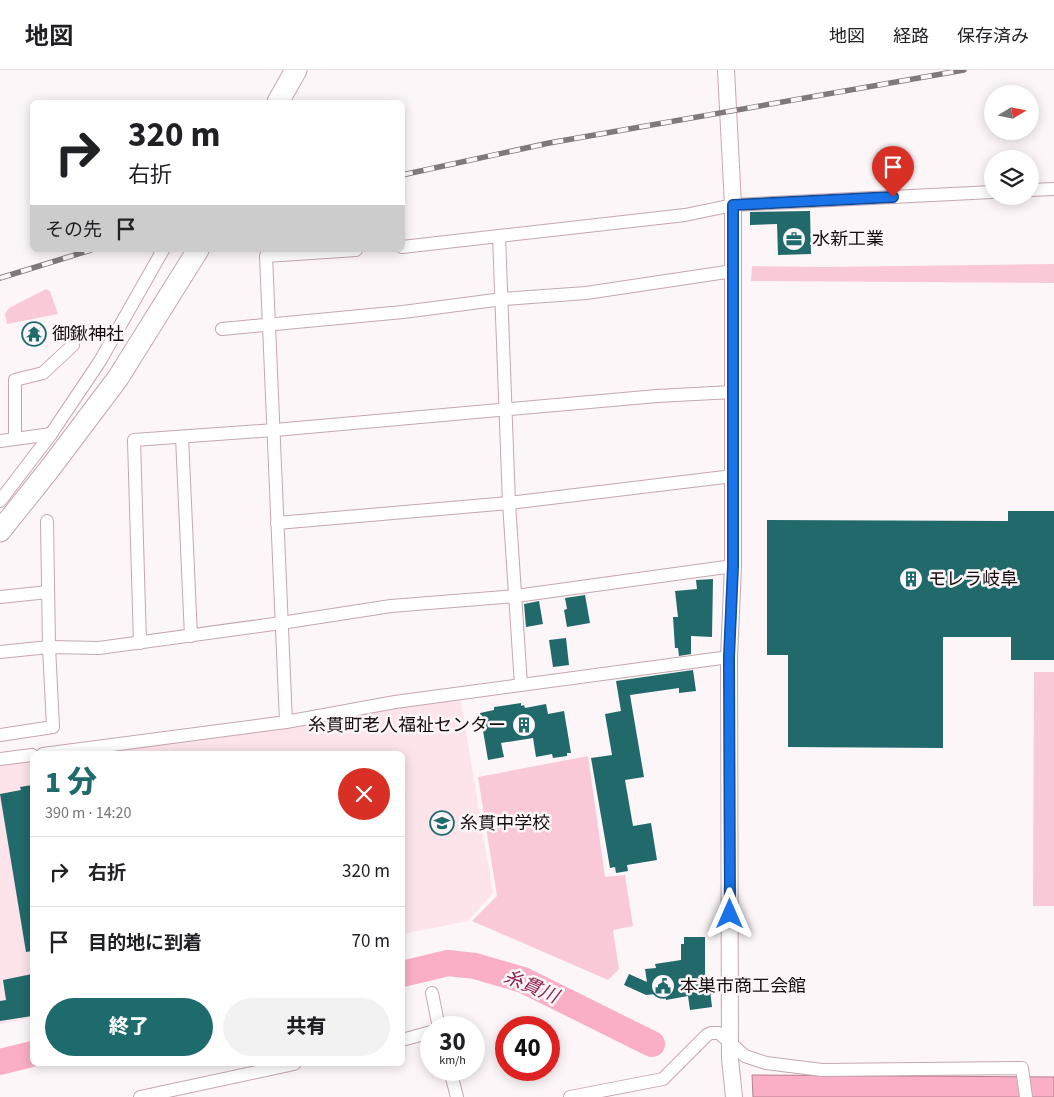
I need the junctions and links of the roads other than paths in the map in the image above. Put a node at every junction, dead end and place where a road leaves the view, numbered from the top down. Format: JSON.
{"nodes":[{"id":1,"x":296,"y":70,"type":"edge"},
{"id":2,"x":726,"y":70,"type":"edge"},
{"id":3,"x":279,"y":100,"type":"edge"},
{"id":4,"x":1054,"y":189,"type":"edge"},
{"id":5,"x":1039,"y":190,"type":"edge"},
{"id":6,"x":984,"y":192,"type":"edge"},
{"id":7,"x":733,"y":205,"type":"junction"},
{"id":8,"x":500,"y":236,"type":"junction"},
{"id":9,"x":405,"y":246,"type":"edge"},
{"id":10,"x":162,"y":252,"type":"edge"},
{"id":11,"x":326,"y":252,"type":"edge"},
{"id":12,"x":193,"y":258,"type":"edge"},
{"id":13,"x":733,"y":271,"type":"junction"},
{"id":14,"x":503,"y":299,"type":"junction"},
{"id":15,"x":269,"y":325,"type":"junction"},
{"id":16,"x":222,"y":328,"type":"dead end"},
{"id":17,"x":73,"y":345,"type":"dead end"},
{"id":18,"x":733,"y":392,"type":"junction"},
{"id":19,"x":507,"y":410,"type":"junction"},
{"id":20,"x":274,"y":430,"type":"junction"},
{"id":21,"x":51,"y":434,"type":"junction"},
{"id":22,"x":182,"y":437,"type":"junction"},
{"id":23,"x":15,"y":438,"type":"junction"},
{"id":24,"x":0,"y":441,"type":"edge"},
{"id":25,"x":733,"y":476,"type":"junction"},
{"id":26,"x":0,"y":501,"type":"edge"},
{"id":27,"x":509,"y":503,"type":"junction"},
{"id":28,"x":47,"y":522,"type":"dead end"},
{"id":29,"x":277,"y":523,"type":"junction"},
{"id":30,"x":0,"y":531,"type":"edge"},
{"id":31,"x":733,"y":566,"type":"junction"},
{"id":32,"x":48,"y":592,"type":"junction"},
{"id":33,"x":516,"y":596,"type":"junction"},
{"id":34,"x":0,"y":597,"type":"edge"},
{"id":35,"x":281,"y":623,"type":"junction"},
{"id":36,"x":190,"y":636,"type":"junction"},
{"id":37,"x":140,"y":643,"type":"junction"},
{"id":38,"x":50,"y":647,"type":"junction"},
{"id":39,"x":0,"y":652,"type":"edge"},
{"id":40,"x":729,"y":657,"type":"junction"},
{"id":41,"x":521,"y":685,"type":"junction"},
{"id":42,"x":286,"y":722,"type":"junction"},
{"id":43,"x":0,"y":735,"type":"edge"},
{"id":44,"x":66,"y":751,"type":"edge"},
{"id":45,"x":30,"y":755,"type":"edge"},
{"id":46,"x":0,"y":758,"type":"edge"},
{"id":47,"x":432,"y":993,"type":"dead end"},
{"id":48,"x":437,"y":1016,"type":"edge"},
{"id":49,"x":420,"y":1035,"type":"edge"},
{"id":50,"x":405,"y":1039,"type":"edge"},
{"id":51,"x":730,"y":1042,"type":"junction"},
{"id":52,"x":285,"y":1066,"type":"edge"},
{"id":53,"x":453,"y":1081,"type":"edge"},
{"id":54,"x":140,"y":1097,"type":"edge"},
{"id":55,"x":457,"y":1097,"type":"edge"},
{"id":56,"x":570,"y":1097,"type":"edge"},
{"id":57,"x":734,"y":1097,"type":"edge"},
{"id":58,"x":1026,"y":1097,"type":"edge"}],
"edges":[{"from":1,"to":3,"type":"highway"},
{"from":2,"to":7,"type":"street"},
{"from":4,"to":5,"type":"street"},
{"from":6,"to":7,"type":"street"},
{"from":7,"to":8,"type":"street"},
{"from":7,"to":13,"type":"street"},
{"from":8,"to":9,"type":"street"},
{"from":8,"to":14,"type":"street"},
{"from":10,"to":21,"type":"street"},
{"from":11,"to":15,"type":"street"},
{"from":12,"to":30,"type":"highway"},
{"from":13,"to":14,"type":"street"},
{"from":13,"to":18,"type":"street"},
{"from":14,"to":15,"type":"street"},
{"from":14,"to":19,"type":"street"},
{"from":15,"to":16,"type":"street"},
{"from":15,"to":20,"type":"street"},
{"from":17,"to":23,"type":"street"},
{"from":18,"to":19,"type":"street"},
{"from":18,"to":25,"type":"street"},
{"from":19,"to":20,"type":"street"},
{"from":19,"to":27,"type":"street"},
{"from":20,"to":22,"type":"street"},
{"from":20,"to":29,"type":"street"},
{"from":21,"to":23,"type":"street"},
{"from":21,"to":26,"type":"street"},
{"from":22,"to":36,"type":"street"},
{"from":22,"to":37,"type":"street"},
{"from":23,"to":24,"type":"street"},
{"from":25,"to":27,"type":"street"},
{"from":25,"to":31,"type":"street"},
{"from":27,"to":29,"type":"street"},
{"from":27,"to":33,"type":"street"},
{"from":28,"to":32,"type":"street"},
{"from":29,"to":35,"type":"street"},
{"from":31,"to":33,"type":"street"},
{"from":31,"to":40,"type":"street"},
{"from":32,"to":34,"type":"street"},
{"from":32,"to":38,"type":"street"},
{"from":33,"to":35,"type":"street"},
{"from":33,"to":41,"type":"street"},
{"from":35,"to":36,"type":"street"},
{"from":35,"to":42,"type":"street"},
{"from":36,"to":37,"type":"street"},
{"from":37,"to":38,"type":"street"},
{"from":38,"to":39,"type":"street"},
{"from":38,"to":43,"type":"street"},
{"from":40,"to":41,"type":"street"},
{"from":40,"to":51,"type":"street"},
{"from":41,"to":42,"type":"street"},
{"from":42,"to":44,"type":"street"},
{"from":45,"to":46,"type":"street"},
{"from":47,"to":48,"type":"street"},
{"from":49,"to":50,"type":"street"},
{"from":51,"to":56,"type":"street"},
{"from":51,"to":57,"type":"street"},
{"from":51,"to":58,"type":"street"},
{"from":52,"to":54,"type":"street"},
{"from":53,"to":55,"type":"street"}]}
